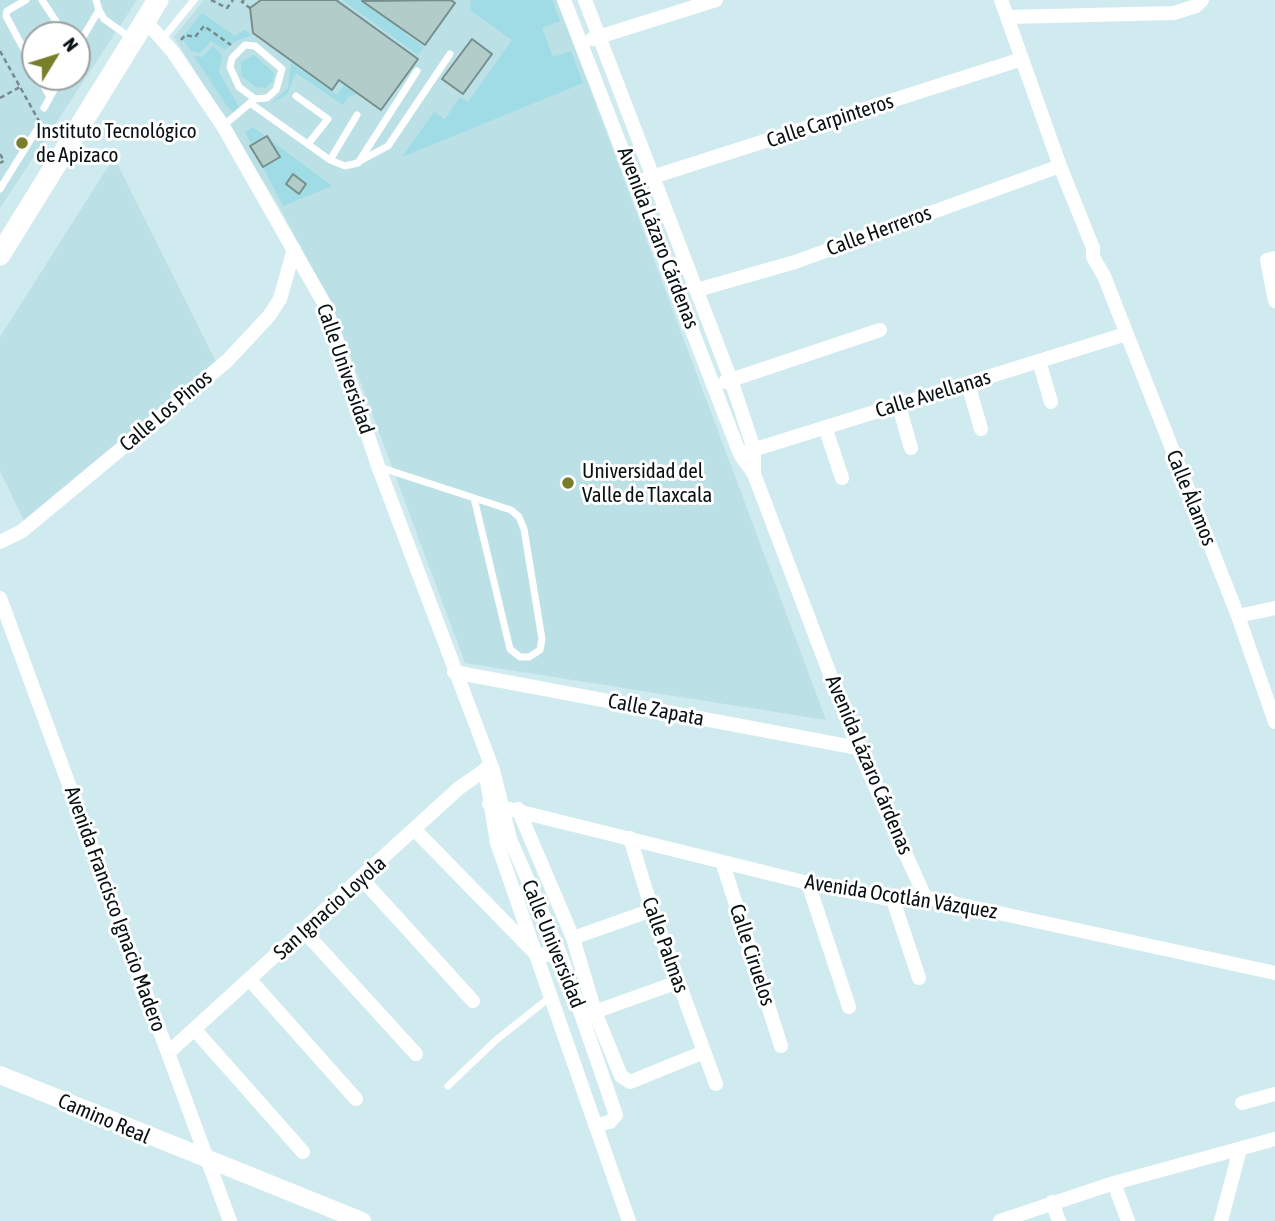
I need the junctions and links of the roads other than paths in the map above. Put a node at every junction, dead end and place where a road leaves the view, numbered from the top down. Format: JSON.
{"nodes":[{"id":1,"x":26,"y":0,"type":"edge"},
{"id":2,"x":42,"y":0,"type":"edge"},
{"id":3,"x":96,"y":0,"type":"edge"},
{"id":4,"x":158,"y":0,"type":"edge"},
{"id":5,"x":194,"y":0,"type":"edge"},
{"id":6,"x":564,"y":0,"type":"edge"},
{"id":7,"x":585,"y":0,"type":"edge"},
{"id":8,"x":716,"y":0,"type":"edge"},
{"id":9,"x":1001,"y":0,"type":"edge"},
{"id":10,"x":1199,"y":3,"type":"edge"},
{"id":11,"x":99,"y":10,"type":"junction"},
{"id":12,"x":1007,"y":18,"type":"junction"},
{"id":13,"x":144,"y":19,"type":"junction"},
{"id":14,"x":56,"y":21,"type":"edge"},
{"id":15,"x":91,"y":23,"type":"edge"},
{"id":16,"x":598,"y":37,"type":"junction"},
{"id":17,"x":163,"y":38,"type":"junction"},
{"id":18,"x":132,"y":39,"type":"junction"},
{"id":19,"x":581,"y":43,"type":"junction"},
{"id":20,"x":21,"y":44,"type":"edge"},
{"id":21,"x":450,"y":54,"type":"dead end"},
{"id":22,"x":1022,"y":60,"type":"junction"},
{"id":23,"x":417,"y":71,"type":"dead end"},
{"id":24,"x":47,"y":91,"type":"edge"},
{"id":25,"x":53,"y":91,"type":"edge"},
{"id":26,"x":296,"y":96,"type":"dead end"},
{"id":27,"x":50,"y":97,"type":"junction"},
{"id":28,"x":252,"y":101,"type":"junction"},
{"id":29,"x":44,"y":108,"type":"dead end"},
{"id":30,"x":358,"y":115,"type":"dead end"},
{"id":31,"x":223,"y":126,"type":"junction"},
{"id":32,"x":38,"y":128,"type":"road end"},
{"id":33,"x":308,"y":144,"type":"junction"},
{"id":34,"x":330,"y":160,"type":"junction"},
{"id":35,"x":358,"y":163,"type":"junction"},
{"id":36,"x":1060,"y":166,"type":"junction"},
{"id":37,"x":653,"y":177,"type":"junction"},
{"id":38,"x":638,"y":182,"type":"junction"},
{"id":39,"x":0,"y":189,"type":"edge"},
{"id":40,"x":294,"y":249,"type":"junction"},
{"id":41,"x":0,"y":255,"type":"edge"},
{"id":42,"x":1271,"y":259,"type":"edge"},
{"id":43,"x":697,"y":290,"type":"junction"},
{"id":44,"x":1275,"y":301,"type":"edge"},
{"id":45,"x":880,"y":330,"type":"dead end"},
{"id":46,"x":1126,"y":334,"type":"junction"},
{"id":47,"x":1039,"y":361,"type":"junction"},
{"id":48,"x":731,"y":380,"type":"junction"},
{"id":49,"x":968,"y":384,"type":"junction"},
{"id":50,"x":713,"y":386,"type":"junction"},
{"id":51,"x":1051,"y":402,"type":"dead end"},
{"id":52,"x":898,"y":403,"type":"junction"},
{"id":53,"x":825,"y":426,"type":"junction"},
{"id":54,"x":981,"y":429,"type":"dead end"},
{"id":55,"x":912,"y":448,"type":"dead end"},
{"id":56,"x":747,"y":452,"type":"junction"},
{"id":57,"x":378,"y":466,"type":"junction"},
{"id":58,"x":842,"y":478,"type":"dead end"},
{"id":59,"x":474,"y":498,"type":"junction"},
{"id":60,"x":0,"y":542,"type":"edge"},
{"id":61,"x":0,"y":598,"type":"edge"},
{"id":62,"x":1275,"y":608,"type":"edge"},
{"id":63,"x":1238,"y":617,"type":"junction"},
{"id":64,"x":454,"y":672,"type":"junction"},
{"id":65,"x":1275,"y":722,"type":"edge"},
{"id":66,"x":858,"y":748,"type":"junction"},
{"id":67,"x":489,"y":770,"type":"junction"},
{"id":68,"x":495,"y":804,"type":"junction"},
{"id":69,"x":518,"y":809,"type":"junction"},
{"id":70,"x":416,"y":831,"type":"junction"},
{"id":71,"x":630,"y":838,"type":"junction"},
{"id":72,"x":723,"y":864,"type":"junction"},
{"id":73,"x":361,"y":878,"type":"junction"},
{"id":74,"x":808,"y":883,"type":"junction"},
{"id":75,"x":925,"y":897,"type":"junction"},
{"id":76,"x":893,"y":900,"type":"junction"},
{"id":77,"x":652,"y":910,"type":"junction"},
{"id":78,"x":303,"y":930,"type":"junction"},
{"id":79,"x":573,"y":938,"type":"junction"},
{"id":80,"x":536,"y":954,"type":"junction"},
{"id":81,"x":561,"y":956,"type":"junction"},
{"id":82,"x":1275,"y":973,"type":"edge"},
{"id":83,"x":919,"y":978,"type":"dead end"},
{"id":84,"x":250,"y":980,"type":"junction"},
{"id":85,"x":678,"y":982,"type":"junction"},
{"id":86,"x":549,"y":998,"type":"junction"},
{"id":87,"x":473,"y":1001,"type":"dead end"},
{"id":88,"x":849,"y":1007,"type":"dead end"},
{"id":89,"x":588,"y":1014,"type":"junction"},
{"id":90,"x":195,"y":1030,"type":"junction"},
{"id":91,"x":781,"y":1046,"type":"dead end"},
{"id":92,"x":169,"y":1052,"type":"junction"},
{"id":93,"x":704,"y":1052,"type":"junction"},
{"id":94,"x":416,"y":1054,"type":"dead end"},
{"id":95,"x":0,"y":1075,"type":"edge"},
{"id":96,"x":716,"y":1084,"type":"dead end"},
{"id":97,"x":448,"y":1086,"type":"dead end"},
{"id":98,"x":1275,"y":1094,"type":"edge"},
{"id":99,"x":356,"y":1099,"type":"dead end"},
{"id":100,"x":1242,"y":1103,"type":"dead end"},
{"id":101,"x":595,"y":1125,"type":"junction"},
{"id":102,"x":1275,"y":1139,"type":"edge"},
{"id":103,"x":1240,"y":1149,"type":"junction"},
{"id":104,"x":303,"y":1152,"type":"dead end"},
{"id":105,"x":209,"y":1160,"type":"junction"},
{"id":106,"x":1115,"y":1183,"type":"junction"},
{"id":107,"x":1052,"y":1202,"type":"junction"},
{"id":108,"x":1036,"y":1215,"type":"edge"},
{"id":109,"x":229,"y":1221,"type":"edge"},
{"id":110,"x":362,"y":1221,"type":"edge"},
{"id":111,"x":629,"y":1221,"type":"edge"},
{"id":112,"x":1000,"y":1221,"type":"edge"},
{"id":113,"x":1059,"y":1221,"type":"edge"},
{"id":114,"x":1128,"y":1221,"type":"edge"},
{"id":115,"x":1221,"y":1221,"type":"edge"}],
"edges":[{"from":1,"to":20,"type":"lane"},
{"from":2,"to":14,"type":"lane"},
{"from":3,"to":11,"type":"lane"},
{"from":4,"to":13,"type":"main road"},
{"from":5,"to":17,"type":"lane"},
{"from":6,"to":19,"type":"street","name":"Avenida Lázaro Cárdenas"},
{"from":7,"to":16,"type":"street","name":"Avenida Lázaro Cárdenas"},
{"from":8,"to":16,"type":"street"},
{"from":9,"to":12,"type":"street","name":"Calle Álamos"},
{"from":10,"to":12,"type":"street"},
{"from":11,"to":15,"type":"lane"},
{"from":11,"to":18,"type":"lane"},
{"from":12,"to":22,"type":"street","name":"Calle Álamos"},
{"from":13,"to":17,"type":"street","name":"Calle Universidad"},
{"from":13,"to":18,"type":"main road"},
{"from":16,"to":19,"type":"street"},
{"from":16,"to":37,"type":"street","name":"Avenida Lázaro Cárdenas"},
{"from":17,"to":31,"type":"street","name":"Calle Universidad"},
{"from":18,"to":41,"type":"main road"},
{"from":19,"to":38,"type":"street","name":"Avenida Lázaro Cárdenas"},
{"from":21,"to":35,"type":"lane"},
{"from":22,"to":36,"type":"street","name":"Calle Álamos"},
{"from":22,"to":37,"type":"street","name":"Calle Carpinteros"},
{"from":23,"to":35,"type":"lane"},
{"from":24,"to":27,"type":"lane"},
{"from":25,"to":27,"type":"lane"},
{"from":26,"to":33,"type":"lane"},
{"from":27,"to":29,"type":"lane"},
{"from":28,"to":28,"type":"lane"},
{"from":28,"to":31,"type":"lane"},
{"from":28,"to":33,"type":"lane"},
{"from":30,"to":34,"type":"lane"},
{"from":31,"to":40,"type":"street","name":"Calle Universidad"},
{"from":32,"to":39,"type":"lane"},
{"from":33,"to":34,"type":"lane"},
{"from":34,"to":35,"type":"lane"},
{"from":36,"to":43,"type":"street","name":"Calle Herreros"},
{"from":36,"to":46,"type":"street","name":"Calle Álamos"},
{"from":37,"to":38,"type":"street","name":"Calle Carpinteros"},
{"from":37,"to":43,"type":"street","name":"Avenida Lázaro Cárdenas"},
{"from":38,"to":50,"type":"street","name":"Avenida Lázaro Cárdenas"},
{"from":40,"to":57,"type":"street","name":"Calle Universidad"},
{"from":40,"to":60,"type":"street","name":"Calle Los Pinos"},
{"from":42,"to":44,"type":"street"},
{"from":43,"to":48,"type":"street","name":"Avenida Lázaro Cárdenas"},
{"from":45,"to":48,"type":"street"},
{"from":46,"to":47,"type":"street","name":"Calle Avellanas"},
{"from":46,"to":63,"type":"street","name":"Calle Álamos"},
{"from":47,"to":49,"type":"street","name":"Calle Avellanas"},
{"from":47,"to":51,"type":"street"},
{"from":48,"to":50,"type":"street"},
{"from":48,"to":56,"type":"street","name":"Avenida Lázaro Cárdenas"},
{"from":49,"to":52,"type":"street","name":"Calle Avellanas"},
{"from":49,"to":54,"type":"street"},
{"from":50,"to":56,"type":"street","name":"Avenida Lázaro Cárdenas"},
{"from":52,"to":53,"type":"street","name":"Calle Avellanas"},
{"from":52,"to":55,"type":"street"},
{"from":53,"to":56,"type":"street","name":"Calle Avellanas"},
{"from":53,"to":58,"type":"street"},
{"from":56,"to":66,"type":"street","name":"Avenida Lázaro Cárdenas"},
{"from":57,"to":59,"type":"lane"},
{"from":57,"to":64,"type":"street","name":"Calle Universidad"},
{"from":59,"to":59,"type":"lane"},
{"from":61,"to":92,"type":"street","name":"Avenida Francisco Ignacio Madero"},
{"from":62,"to":63,"type":"street"},
{"from":63,"to":65,"type":"street","name":"Calle Álamos"},
{"from":64,"to":66,"type":"street","name":"Calle Zapata"},
{"from":64,"to":67,"type":"street","name":"Calle Universidad"},
{"from":66,"to":75,"type":"street","name":"Avenida Lázaro Cárdenas"},
{"from":67,"to":68,"type":"street","name":"Calle Universidad"},
{"from":67,"to":70,"type":"street","name":"San Ignacio Loyola"},
{"from":68,"to":69,"type":"street","name":"Avenida Ocotlán Vázquez"},
{"from":68,"to":80,"type":"street","name":"Calle Universidad"},
{"from":68,"to":81,"type":"street","name":"Calle Universidad"},
{"from":69,"to":71,"type":"street","name":"Avenida Ocotlán Vázquez"},
{"from":69,"to":79,"type":"street"},
{"from":70,"to":73,"type":"street","name":"San Ignacio Loyola"},
{"from":70,"to":80,"type":"street"},
{"from":71,"to":72,"type":"street","name":"Avenida Ocotlán Vázquez"},
{"from":71,"to":77,"type":"street","name":"Calle Palmas"},
{"from":72,"to":74,"type":"street","name":"Avenida Ocotlán Vázquez"},
{"from":72,"to":91,"type":"street","name":"Calle Ciruelos"},
{"from":73,"to":78,"type":"street","name":"San Ignacio Loyola"},
{"from":73,"to":87,"type":"street"},
{"from":74,"to":76,"type":"street","name":"Avenida Ocotlán Vázquez"},
{"from":74,"to":88,"type":"street"},
{"from":75,"to":76,"type":"street","name":"Avenida Ocotlán Vázquez"},
{"from":75,"to":82,"type":"street","name":"Avenida Ocotlán Vázquez"},
{"from":76,"to":83,"type":"street"},
{"from":77,"to":79,"type":"street"},
{"from":77,"to":85,"type":"street","name":"Calle Palmas"},
{"from":78,"to":84,"type":"street","name":"San Ignacio Loyola"},
{"from":78,"to":94,"type":"street"},
{"from":79,"to":89,"type":"street"},
{"from":80,"to":81,"type":"street"},
{"from":80,"to":86,"type":"street","name":"Calle Universidad"},
{"from":81,"to":89,"type":"street","name":"Calle Universidad"},
{"from":84,"to":90,"type":"street","name":"San Ignacio Loyola"},
{"from":84,"to":99,"type":"street"},
{"from":85,"to":89,"type":"street"},
{"from":85,"to":93,"type":"street","name":"Calle Palmas"},
{"from":86,"to":97,"type":"lane"},
{"from":86,"to":101,"type":"street","name":"Calle Universidad"},
{"from":89,"to":93,"type":"street"},
{"from":89,"to":101,"type":"street","name":"Calle Universidad"},
{"from":90,"to":92,"type":"street","name":"San Ignacio Loyola"},
{"from":90,"to":104,"type":"street"},
{"from":92,"to":105,"type":"street","name":"Avenida Francisco Ignacio Madero"},
{"from":93,"to":96,"type":"street","name":"Calle Palmas"},
{"from":95,"to":105,"type":"street","name":"Camino Real"},
{"from":98,"to":100,"type":"street"},
{"from":101,"to":111,"type":"street","name":"Calle Universidad"},
{"from":102,"to":103,"type":"street"},
{"from":103,"to":106,"type":"street"},
{"from":103,"to":115,"type":"street"},
{"from":105,"to":109,"type":"street","name":"Avenida Francisco Ignacio Madero"},
{"from":105,"to":110,"type":"street","name":"Camino Real"},
{"from":106,"to":107,"type":"street"},
{"from":106,"to":114,"type":"street"},
{"from":107,"to":108,"type":"street"},
{"from":107,"to":113,"type":"street"},
{"from":108,"to":112,"type":"street"}]}
